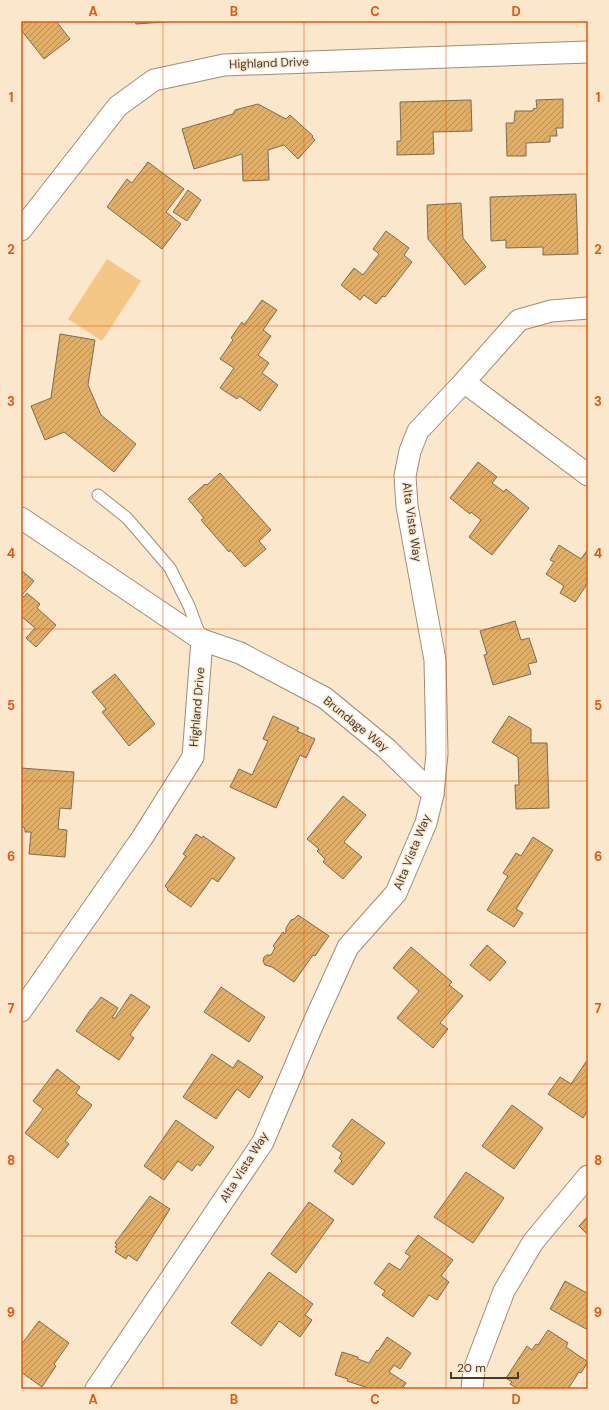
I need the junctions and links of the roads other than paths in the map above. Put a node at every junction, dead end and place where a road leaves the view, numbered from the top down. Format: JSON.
{"nodes":[{"id":1,"x":588,"y":52,"type":"edge"},
{"id":2,"x":21,"y":230,"type":"edge"},
{"id":3,"x":588,"y":308,"type":"edge"},
{"id":4,"x":464,"y":382,"type":"junction"},
{"id":5,"x":588,"y":475,"type":"edge"},
{"id":6,"x":98,"y":495,"type":"dead end"},
{"id":7,"x":21,"y":518,"type":"edge"},
{"id":8,"x":202,"y":640,"type":"junction"},
{"id":9,"x":433,"y":794,"type":"junction"},
{"id":10,"x":21,"y":1011,"type":"edge"},
{"id":11,"x":588,"y":1176,"type":"edge"},
{"id":12,"x":96,"y":1389,"type":"edge"},
{"id":13,"x":472,"y":1389,"type":"edge"}],
"edges":[{"from":1,"to":2,"type":"street","name":"Highland Drive"},
{"from":3,"to":4,"type":"street"},
{"from":4,"to":5,"type":"street"},
{"from":4,"to":9,"type":"street","name":"Alta Vista Way"},
{"from":6,"to":8,"type":"lane"},
{"from":7,"to":8,"type":"street"},
{"from":8,"to":9,"type":"street","name":"Brundage Way"},
{"from":8,"to":10,"type":"street","name":"Highland Drive"},
{"from":9,"to":12,"type":"street","name":"Alta Vista Way"},
{"from":11,"to":13,"type":"street"}]}
